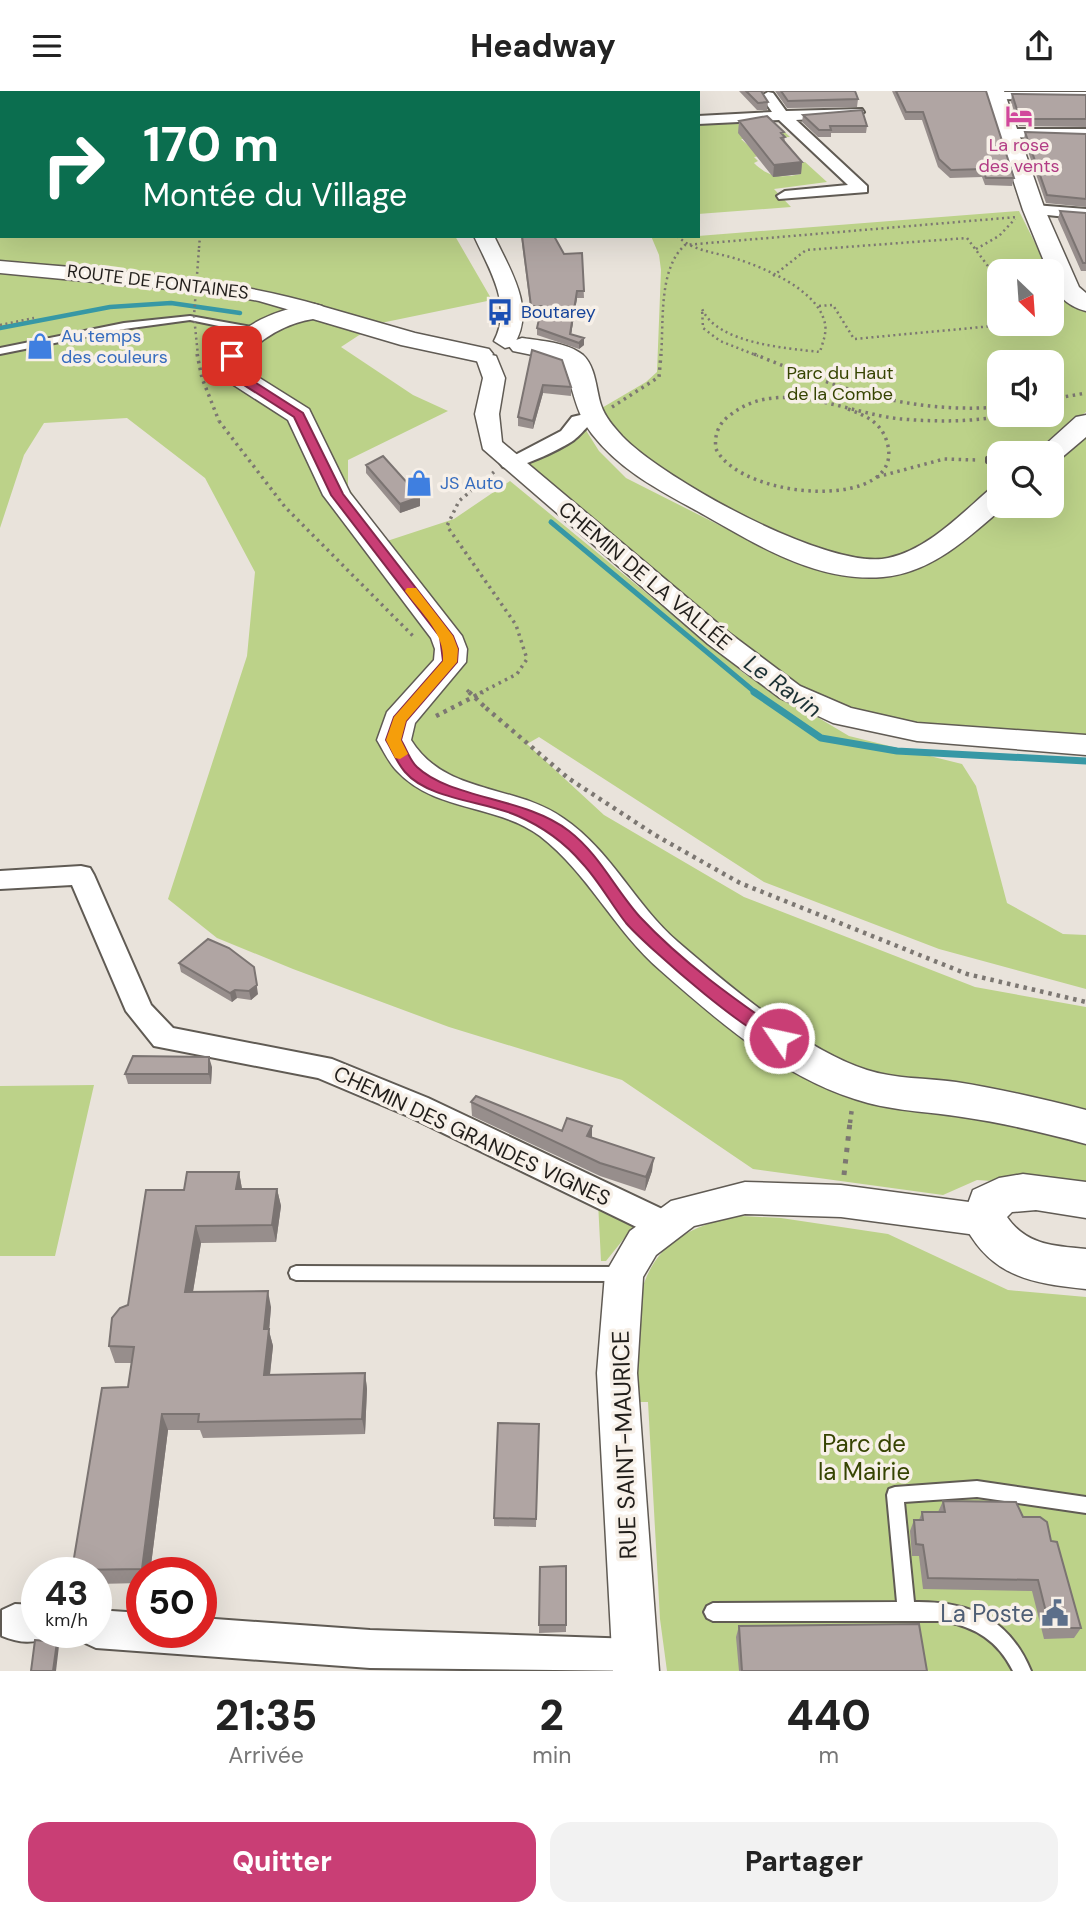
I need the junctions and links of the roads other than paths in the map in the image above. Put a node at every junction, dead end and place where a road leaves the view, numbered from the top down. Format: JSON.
{"nodes":[{"id":1,"x":995,"y":94,"type":"edge"},
{"id":2,"x":768,"y":96,"type":"edge"},
{"id":3,"x":1086,"y":96,"type":"edge"},
{"id":4,"x":856,"y":112,"type":"edge"},
{"id":5,"x":781,"y":114,"type":"junction"},
{"id":6,"x":700,"y":120,"type":"edge"},
{"id":7,"x":1009,"y":134,"type":"junction"},
{"id":8,"x":1086,"y":134,"type":"edge"},
{"id":9,"x":785,"y":196,"type":"dead end"},
{"id":10,"x":1026,"y":213,"type":"junction"},
{"id":11,"x":1086,"y":214,"type":"edge"},
{"id":12,"x":485,"y":238,"type":"edge"},
{"id":13,"x":0,"y":267,"type":"edge"},
{"id":14,"x":1086,"y":304,"type":"edge"},
{"id":15,"x":314,"y":311,"type":"junction"},
{"id":16,"x":257,"y":331,"type":"junction"},
{"id":17,"x":505,"y":348,"type":"junction"},
{"id":18,"x":0,"y":351,"type":"edge"},
{"id":19,"x":593,"y":418,"type":"junction"},
{"id":20,"x":1086,"y":423,"type":"edge"},
{"id":21,"x":1064,"y":441,"type":"edge"},
{"id":22,"x":515,"y":467,"type":"junction"},
{"id":23,"x":987,"y":506,"type":"edge"},
{"id":24,"x":1086,"y":744,"type":"edge"},
{"id":25,"x":0,"y":880,"type":"edge"},
{"id":26,"x":1086,"y":1127,"type":"edge"},
{"id":27,"x":1086,"y":1200,"type":"edge"},
{"id":28,"x":984,"y":1220,"type":"junction"},
{"id":29,"x":666,"y":1226,"type":"junction"},
{"id":30,"x":1086,"y":1269,"type":"edge"},
{"id":31,"x":296,"y":1273,"type":"dead end"},
{"id":32,"x":624,"y":1275,"type":"junction"},
{"id":33,"x":1086,"y":1505,"type":"edge"},
{"id":34,"x":906,"y":1611,"type":"junction"},
{"id":35,"x":713,"y":1612,"type":"dead end"},
{"id":36,"x":217,"y":1638,"type":"edge"},
{"id":37,"x":636,"y":1665,"type":"edge"},
{"id":38,"x":1022,"y":1671,"type":"edge"}],
"edges":[{"from":1,"to":3,"type":"street"},
{"from":1,"to":7,"type":"main road"},
{"from":2,"to":5,"type":"street"},
{"from":4,"to":5,"type":"street"},
{"from":5,"to":6,"type":"street"},
{"from":5,"to":9,"type":"street"},
{"from":7,"to":8,"type":"street"},
{"from":7,"to":10,"type":"main road"},
{"from":10,"to":11,"type":"street"},
{"from":10,"to":14,"type":"main road"},
{"from":12,"to":17,"type":"street"},
{"from":13,"to":15,"type":"street","name":"ROUTE DE FONTAINES"},
{"from":15,"to":16,"type":"main road"},
{"from":15,"to":17,"type":"main road"},
{"from":16,"to":18,"type":"lane"},
{"from":16,"to":26,"type":"main road"},
{"from":17,"to":19,"type":"main road"},
{"from":17,"to":22,"type":"street","name":"CHEMIN DE LA VALLÉE"},
{"from":19,"to":22,"type":"street"},
{"from":19,"to":23,"type":"main road"},
{"from":20,"to":21,"type":"main road"},
{"from":22,"to":24,"type":"street","name":"CHEMIN DE LA VALLÉE"},
{"from":25,"to":29,"type":"street","name":"CHEMIN DES GRANDES VIGNES"},
{"from":27,"to":28,"type":"main road"},
{"from":28,"to":29,"type":"street","name":"RUE SAINT-MAURICE"},
{"from":28,"to":30,"type":"main road"},
{"from":29,"to":32,"type":"street","name":"RUE SAINT-MAURICE"},
{"from":31,"to":32,"type":"lane"},
{"from":32,"to":37,"type":"street","name":"RUE SAINT-MAURICE"},
{"from":33,"to":34,"type":"lane"},
{"from":34,"to":35,"type":"lane"},
{"from":34,"to":38,"type":"lane"},
{"from":36,"to":37,"type":"street"}]}
